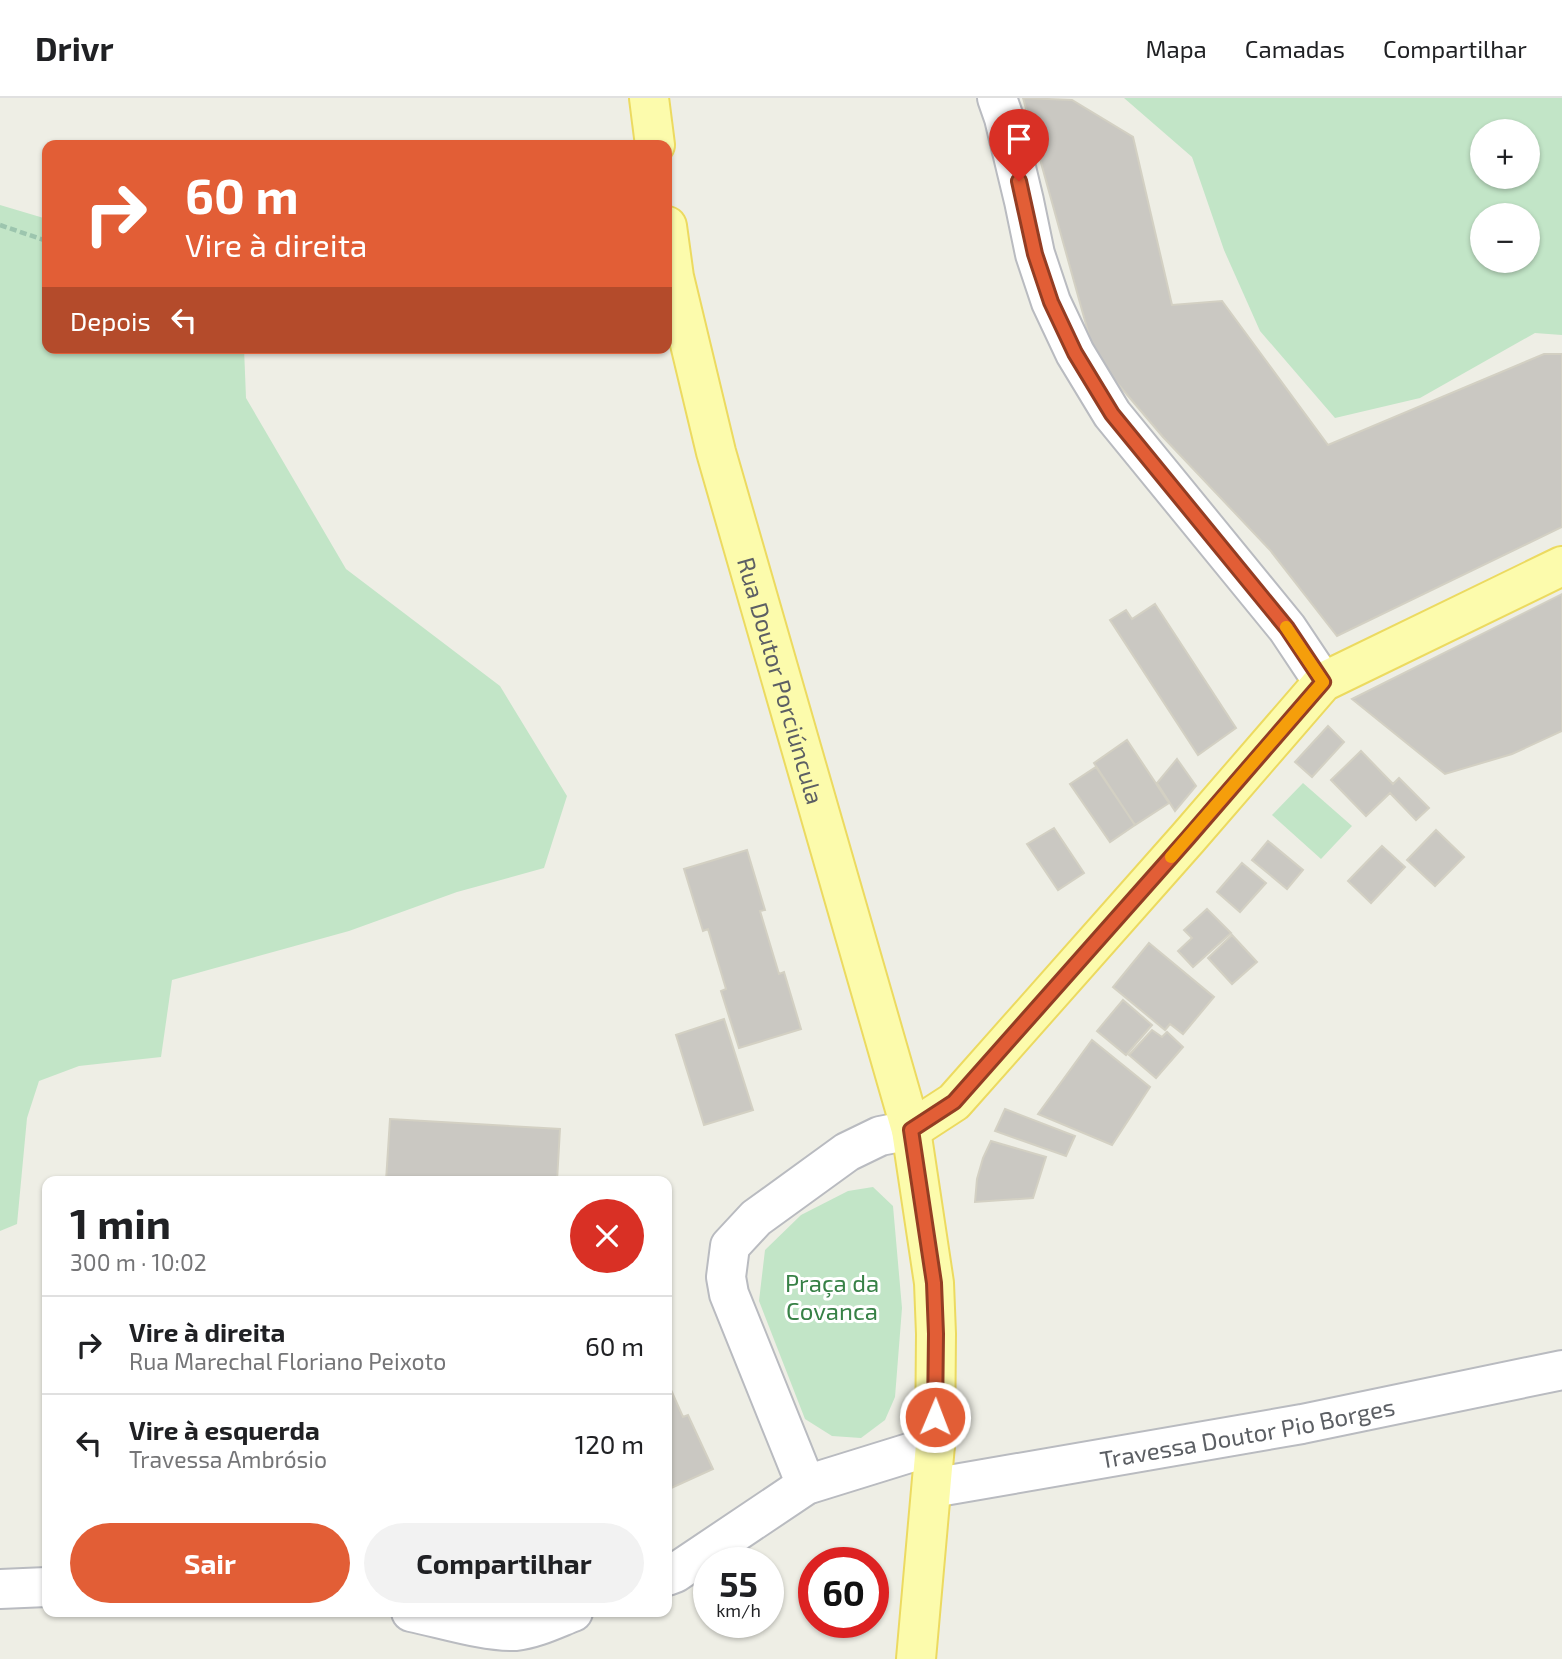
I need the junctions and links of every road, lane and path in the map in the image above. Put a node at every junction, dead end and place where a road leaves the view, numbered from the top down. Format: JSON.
{"nodes":[{"id":1,"x":649,"y":98,"type":"edge"},
{"id":2,"x":997,"y":98,"type":"edge"},
{"id":3,"x":654,"y":140,"type":"edge"},
{"id":4,"x":0,"y":226,"type":"edge"},
{"id":5,"x":42,"y":240,"type":"edge"},
{"id":6,"x":672,"y":262,"type":"edge"},
{"id":7,"x":1562,"y":566,"type":"edge"},
{"id":8,"x":1323,"y":682,"type":"junction"},
{"id":9,"x":911,"y":1130,"type":"junction"},
{"id":10,"x":1562,"y":1370,"type":"edge"},
{"id":11,"x":935,"y":1445,"type":"junction"},
{"id":12,"x":806,"y":1485,"type":"junction"},
{"id":13,"x":932,"y":1488,"type":"junction"},
{"id":14,"x":672,"y":1574,"type":"edge"},
{"id":15,"x":42,"y":1587,"type":"edge"},
{"id":16,"x":0,"y":1589,"type":"edge"},
{"id":17,"x":434,"y":1617,"type":"edge"},
{"id":18,"x":560,"y":1617,"type":"edge"},
{"id":19,"x":916,"y":1659,"type":"edge"}],
"edges":[{"from":1,"to":3,"type":"main road"},
{"from":2,"to":8,"type":"street"},
{"from":4,"to":5,"type":"path"},
{"from":6,"to":9,"type":"main road","name":"Rua Doutor Porciúncula"},
{"from":7,"to":8,"type":"main road"},
{"from":8,"to":9,"type":"main road"},
{"from":9,"to":11,"type":"main road","name":"Rua Doutor Porciúncula"},
{"from":9,"to":12,"type":"street"},
{"from":10,"to":13,"type":"street","name":"Travessa Doutor Pio Borges"},
{"from":11,"to":12,"type":"street"},
{"from":11,"to":13,"type":"main road","name":"Rua Doutor Porciúncula"},
{"from":12,"to":14,"type":"street"},
{"from":13,"to":19,"type":"main road","name":"Rua Doutor Porciúncula"},
{"from":15,"to":16,"type":"street"},
{"from":17,"to":18,"type":"street"}]}
